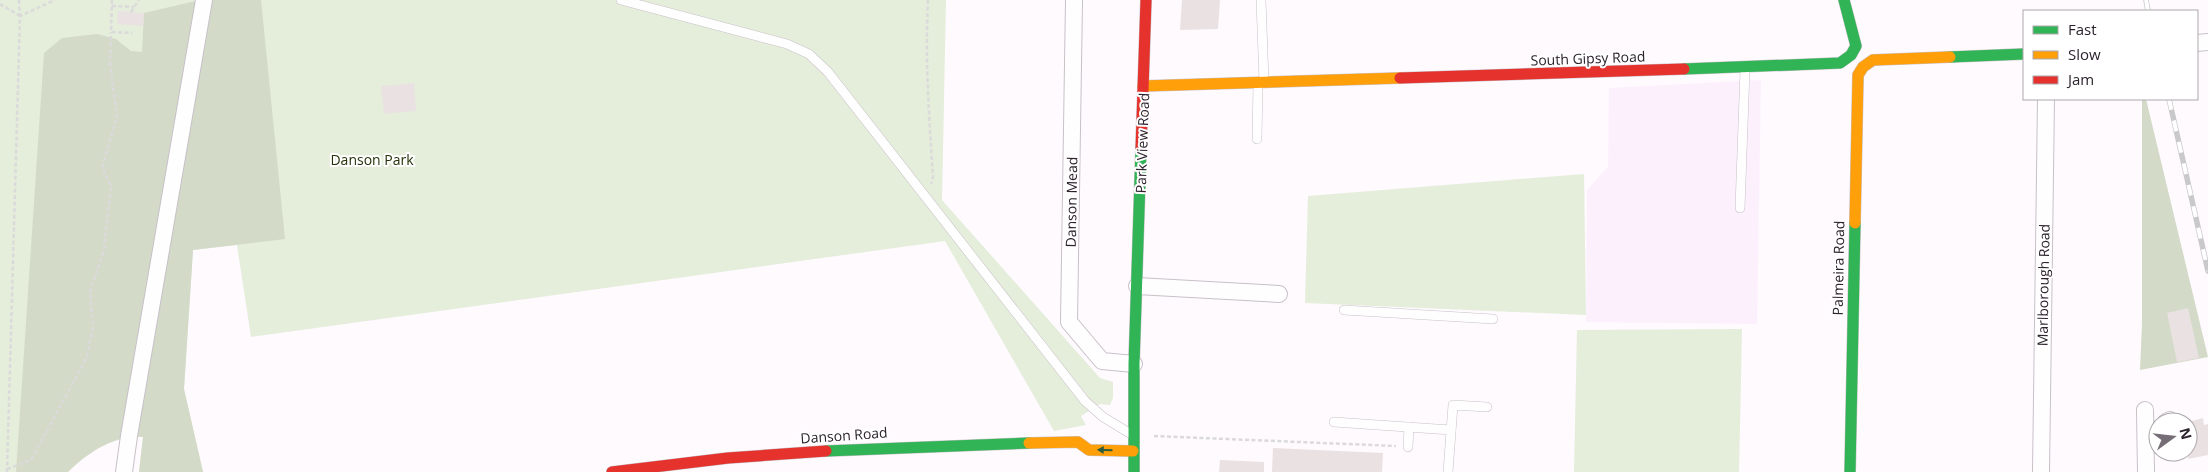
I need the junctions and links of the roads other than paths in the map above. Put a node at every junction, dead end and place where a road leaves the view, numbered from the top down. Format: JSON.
{"nodes":[{"id":1,"x":204,"y":0,"type":"edge"},
{"id":2,"x":621,"y":0,"type":"edge"},
{"id":3,"x":1074,"y":0,"type":"edge"},
{"id":4,"x":1146,"y":0,"type":"edge"},
{"id":5,"x":1261,"y":0,"type":"edge"},
{"id":6,"x":1844,"y":0,"type":"edge"},
{"id":7,"x":2023,"y":54,"type":"edge"},
{"id":8,"x":1851,"y":56,"type":"junction"},
{"id":9,"x":1863,"y":67,"type":"junction"},
{"id":10,"x":1745,"y":68,"type":"junction"},
{"id":11,"x":1261,"y":83,"type":"junction"},
{"id":12,"x":1144,"y":86,"type":"junction"},
{"id":13,"x":2046,"y":100,"type":"edge"},
{"id":14,"x":1257,"y":139,"type":"dead end"},
{"id":15,"x":1740,"y":208,"type":"dead end"},
{"id":16,"x":1137,"y":286,"type":"junction"},
{"id":17,"x":1279,"y":294,"type":"dead end"},
{"id":18,"x":1344,"y":310,"type":"dead end"},
{"id":19,"x":1493,"y":320,"type":"dead end"},
{"id":20,"x":1134,"y":364,"type":"junction"},
{"id":21,"x":1487,"y":407,"type":"dead end"},
{"id":22,"x":2144,"y":410,"type":"dead end"},
{"id":23,"x":2148,"y":414,"type":"edge"},
{"id":24,"x":1334,"y":422,"type":"dead end"},
{"id":25,"x":1409,"y":427,"type":"junction"},
{"id":26,"x":1451,"y":430,"type":"junction"},
{"id":27,"x":1104,"y":434,"type":"dead end"},
{"id":28,"x":1133,"y":435,"type":"junction"},
{"id":29,"x":1408,"y":447,"type":"road end"},
{"id":30,"x":1133,"y":451,"type":"junction"},
{"id":31,"x":124,"y":472,"type":"edge"},
{"id":32,"x":612,"y":472,"type":"edge"},
{"id":33,"x":1134,"y":472,"type":"edge"},
{"id":34,"x":1448,"y":472,"type":"edge"},
{"id":35,"x":1850,"y":472,"type":"edge"},
{"id":36,"x":2041,"y":472,"type":"edge"}],
"edges":[{"from":1,"to":31,"type":"street"},
{"from":2,"to":28,"type":"lane"},
{"from":3,"to":20,"type":"street","name":"Danson Mead"},
{"from":4,"to":12,"type":"street","name":"Park View Road"},
{"from":5,"to":11,"type":"lane"},
{"from":6,"to":8,"type":"street"},
{"from":7,"to":9,"type":"street"},
{"from":8,"to":9,"type":"lane"},
{"from":8,"to":10,"type":"street","name":"South Gipsy Road"},
{"from":9,"to":35,"type":"street","name":"Palmeira Road"},
{"from":10,"to":11,"type":"street","name":"South Gipsy Road"},
{"from":10,"to":15,"type":"lane"},
{"from":11,"to":12,"type":"street","name":"South Gipsy Road"},
{"from":11,"to":14,"type":"lane"},
{"from":12,"to":16,"type":"street","name":"Park View Road"},
{"from":13,"to":36,"type":"street","name":"Marlborough Road"},
{"from":16,"to":17,"type":"street"},
{"from":16,"to":20,"type":"street","name":"Park View Road"},
{"from":18,"to":19,"type":"lane"},
{"from":20,"to":28,"type":"street","name":"Park View Road"},
{"from":21,"to":26,"type":"lane"},
{"from":22,"to":23,"type":"street"},
{"from":24,"to":25,"type":"lane"},
{"from":25,"to":26,"type":"lane"},
{"from":25,"to":29,"type":"lane"},
{"from":26,"to":34,"type":"lane"},
{"from":27,"to":28,"type":"street"},
{"from":28,"to":30,"type":"street","name":"Park View Road"},
{"from":30,"to":32,"type":"street","name":"Danson Road","one_way":true},
{"from":30,"to":33,"type":"street","name":"Park View Road"}]}
